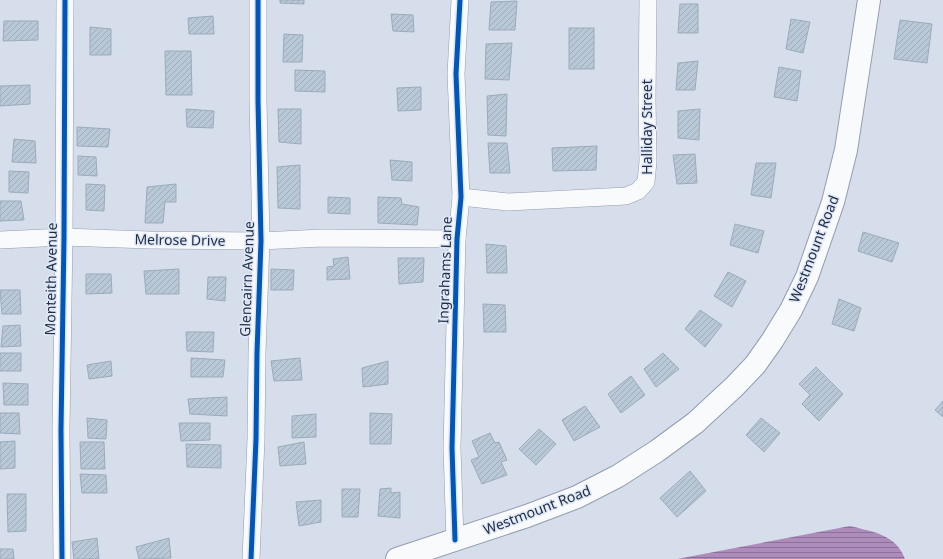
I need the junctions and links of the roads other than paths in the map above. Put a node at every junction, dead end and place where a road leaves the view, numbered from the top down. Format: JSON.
{"nodes":[{"id":1,"x":65,"y":0,"type":"edge"},
{"id":2,"x":258,"y":0,"type":"edge"},
{"id":3,"x":460,"y":0,"type":"edge"},
{"id":4,"x":648,"y":0,"type":"edge"},
{"id":5,"x":869,"y":0,"type":"edge"},
{"id":6,"x":460,"y":197,"type":"junction"},
{"id":7,"x":64,"y":237,"type":"junction"},
{"id":8,"x":457,"y":239,"type":"junction"},
{"id":9,"x":0,"y":240,"type":"edge"},
{"id":10,"x":262,"y":241,"type":"junction"},
{"id":11,"x":455,"y":540,"type":"junction"},
{"id":12,"x":62,"y":559,"type":"edge"},
{"id":13,"x":251,"y":559,"type":"edge"},
{"id":14,"x":398,"y":559,"type":"edge"}],
"edges":[{"from":1,"to":7,"type":"street","name":"Monteith Avenue"},
{"from":2,"to":10,"type":"street","name":"Glencairn Avenue"},
{"from":3,"to":6,"type":"street","name":"Ingrahams Lane"},
{"from":4,"to":6,"type":"street","name":"Halliday Street"},
{"from":5,"to":11,"type":"main road","name":"Westmount Road"},
{"from":6,"to":8,"type":"street","name":"Ingrahams Lane"},
{"from":7,"to":9,"type":"street","name":"Melrose Drive"},
{"from":7,"to":10,"type":"street","name":"Melrose Drive"},
{"from":7,"to":12,"type":"street","name":"Monteith Avenue"},
{"from":8,"to":10,"type":"street","name":"Melrose Drive"},
{"from":8,"to":11,"type":"street","name":"Ingrahams Lane"},
{"from":10,"to":13,"type":"street","name":"Glencairn Avenue"},
{"from":11,"to":14,"type":"main road","name":"Westmount Road"}]}
